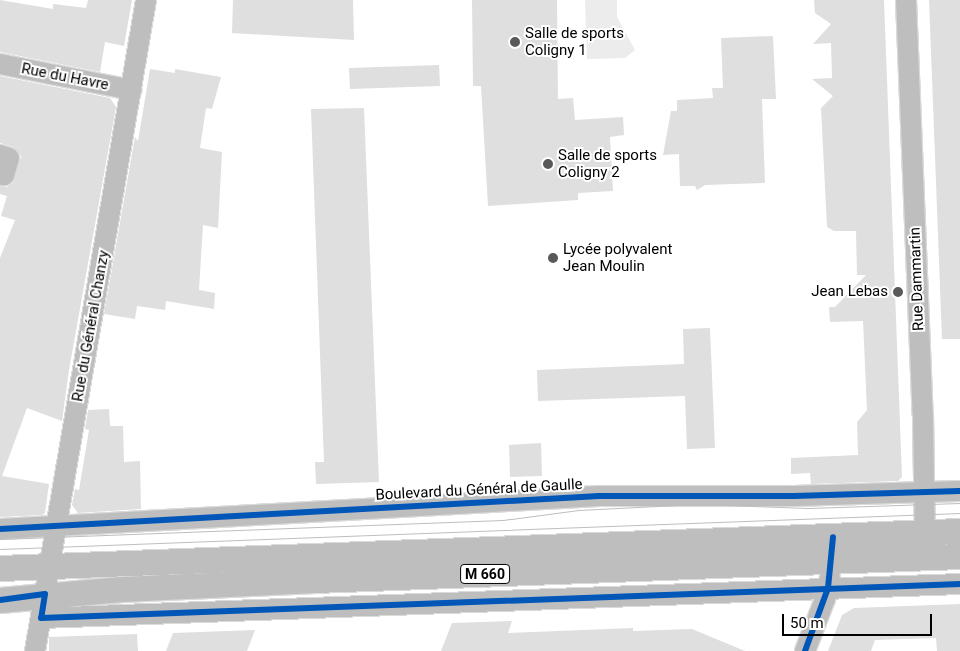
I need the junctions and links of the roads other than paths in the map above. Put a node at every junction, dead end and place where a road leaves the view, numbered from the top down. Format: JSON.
{"nodes":[{"id":1,"x":146,"y":0,"type":"edge"},
{"id":2,"x":906,"y":0,"type":"edge"},
{"id":3,"x":0,"y":64,"type":"edge"},
{"id":4,"x":131,"y":90,"type":"junction"},
{"id":5,"x":0,"y":155,"type":"edge"},
{"id":6,"x":0,"y":174,"type":"edge"},
{"id":7,"x":960,"y":491,"type":"edge"},
{"id":8,"x":925,"y":492,"type":"junction"},
{"id":9,"x":56,"y":527,"type":"junction"},
{"id":10,"x":0,"y":529,"type":"edge"},
{"id":11,"x":960,"y":531,"type":"edge"},
{"id":12,"x":925,"y":532,"type":"junction"},
{"id":13,"x":833,"y":549,"type":"junction"},
{"id":14,"x":960,"y":556,"type":"edge"},
{"id":15,"x":925,"y":557,"type":"junction"},
{"id":16,"x":50,"y":567,"type":"junction"},
{"id":17,"x":0,"y":568,"type":"edge"},
{"id":18,"x":960,"y":584,"type":"edge"},
{"id":19,"x":828,"y":588,"type":"junction"},
{"id":20,"x":0,"y":600,"type":"edge"},
{"id":21,"x":43,"y":606,"type":"junction"},
{"id":22,"x":35,"y":651,"type":"edge"},
{"id":23,"x":804,"y":651,"type":"edge"}],
"edges":[{"from":1,"to":4,"type":"street","name":"Rue du Général Chanzy"},
{"from":2,"to":8,"type":"street","name":"Rue Dammartin"},
{"from":3,"to":4,"type":"street","name":"Rue du Havre"},
{"from":4,"to":9,"type":"street","name":"Rue du Général Chanzy"},
{"from":5,"to":6,"type":"street"},
{"from":7,"to":8,"type":"street","name":"Boulevard du Général de Gaulle"},
{"from":8,"to":9,"type":"street","name":"Boulevard du Général de Gaulle"},
{"from":8,"to":12,"type":"street","name":"Rue Dammartin"},
{"from":9,"to":10,"type":"street","name":"Boulevard du Général de Gaulle"},
{"from":9,"to":16,"type":"street","name":"Rue du Général Chanzy"},
{"from":11,"to":12,"type":"main road","number":"M 660"},
{"from":12,"to":13,"type":"main road","number":"M 660"},
{"from":12,"to":15,"type":"street","name":"Rue Dammartin"},
{"from":13,"to":15,"type":"main road","number":"M 660"},
{"from":13,"to":16,"type":"main road","number":"M 660"},
{"from":13,"to":19,"type":"street"},
{"from":13,"to":21,"type":"main road","number":"M 660"},
{"from":14,"to":15,"type":"main road","number":"M 660"},
{"from":16,"to":17,"type":"main road","number":"M 660"},
{"from":16,"to":21,"type":"street","name":"Rue du Général Chanzy"},
{"from":18,"to":19,"type":"street"},
{"from":19,"to":21,"type":"street"},
{"from":19,"to":23,"type":"street"},
{"from":20,"to":21,"type":"main road","number":"M 660"},
{"from":21,"to":22,"type":"street","name":"Rue du Général Chanzy"}]}
